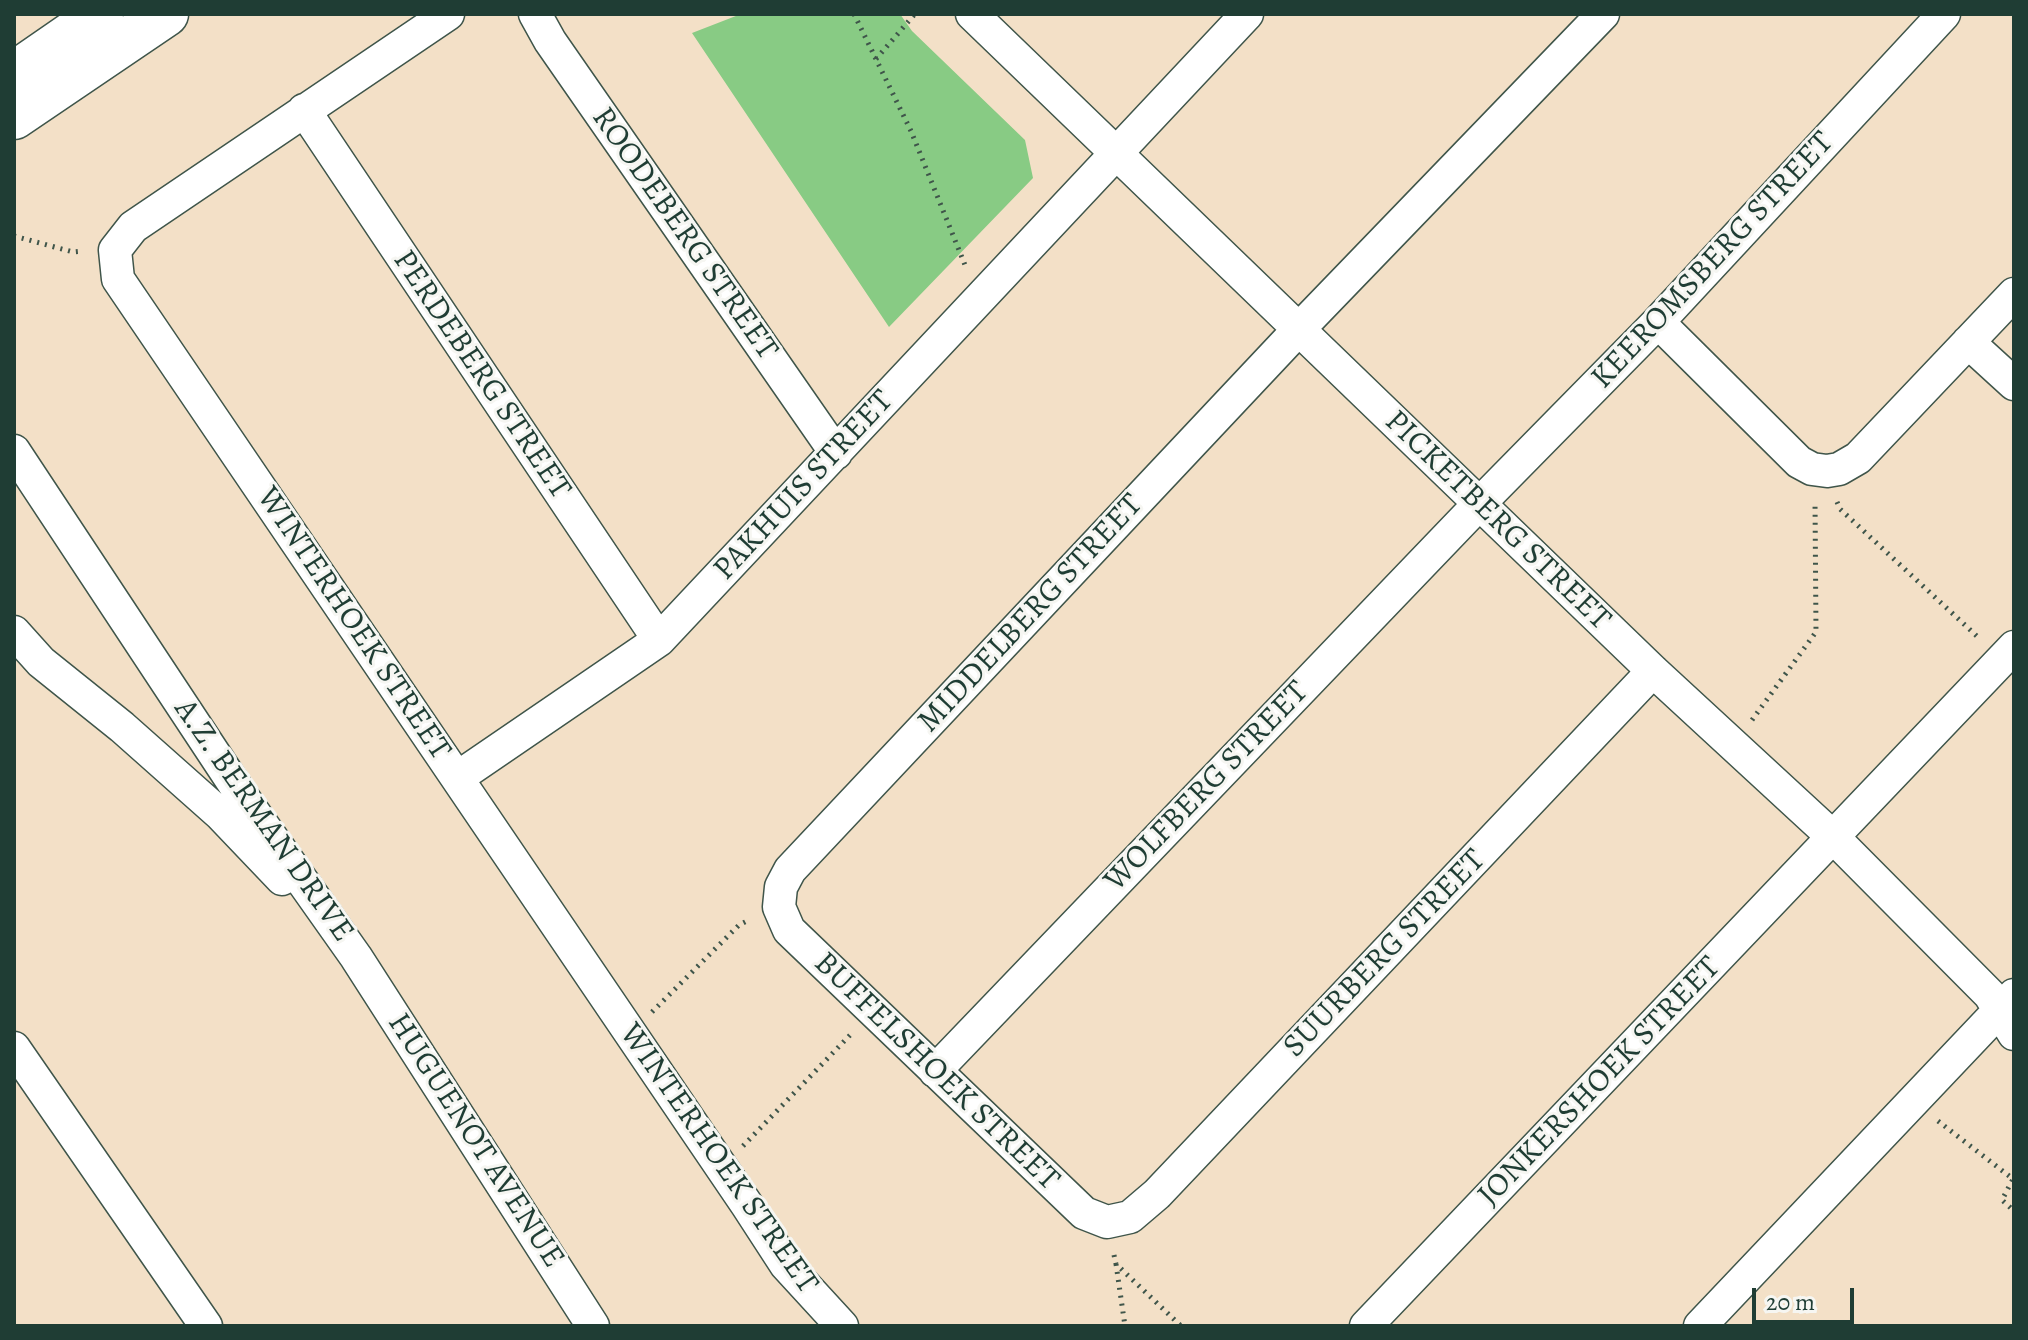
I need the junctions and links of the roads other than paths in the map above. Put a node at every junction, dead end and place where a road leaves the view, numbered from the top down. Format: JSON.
{"nodes":[{"id":1,"x":101,"y":14,"type":"edge"},
{"id":2,"x":166,"y":14,"type":"edge"},
{"id":3,"x":448,"y":14,"type":"edge"},
{"id":4,"x":535,"y":14,"type":"edge"},
{"id":5,"x":972,"y":14,"type":"edge"},
{"id":6,"x":1247,"y":14,"type":"edge"},
{"id":7,"x":1603,"y":14,"type":"edge"},
{"id":8,"x":1944,"y":14,"type":"edge"},
{"id":9,"x":14,"y":74,"type":"edge"},
{"id":10,"x":304,"y":110,"type":"junction"},
{"id":11,"x":14,"y":117,"type":"edge"},
{"id":12,"x":1115,"y":152,"type":"junction"},
{"id":13,"x":2014,"y":294,"type":"edge"},
{"id":14,"x":1658,"y":322,"type":"junction"},
{"id":15,"x":1299,"y":329,"type":"junction"},
{"id":16,"x":1968,"y":342,"type":"junction"},
{"id":17,"x":2014,"y":384,"type":"edge"},
{"id":18,"x":14,"y":451,"type":"edge"},
{"id":19,"x":836,"y":453,"type":"junction"},
{"id":20,"x":1479,"y":504,"type":"junction"},
{"id":21,"x":14,"y":632,"type":"edge"},
{"id":22,"x":659,"y":640,"type":"junction"},
{"id":23,"x":2008,"y":653,"type":"edge"},
{"id":24,"x":1653,"y":671,"type":"junction"},
{"id":25,"x":457,"y":778,"type":"junction"},
{"id":26,"x":1833,"y":837,"type":"junction"},
{"id":27,"x":779,"y":907,"type":"joint"},
{"id":28,"x":356,"y":957,"type":"junction"},
{"id":29,"x":2010,"y":1013,"type":"edge"},
{"id":30,"x":14,"y":1048,"type":"edge"},
{"id":31,"x":935,"y":1071,"type":"junction"},
{"id":32,"x":1107,"y":1222,"type":"joint"},
{"id":33,"x":206,"y":1326,"type":"edge"},
{"id":34,"x":593,"y":1326,"type":"edge"},
{"id":35,"x":842,"y":1326,"type":"edge"},
{"id":36,"x":1366,"y":1326,"type":"edge"},
{"id":37,"x":1700,"y":1326,"type":"edge"}],
"edges":[{"from":1,"to":9,"type":"street"},
{"from":2,"to":11,"type":"street"},
{"from":3,"to":10,"type":"street","name":"WINTERHOEK STREET"},
{"from":4,"to":19,"type":"street","name":"ROODEBERG STREET"},
{"from":5,"to":12,"type":"street","name":"PICKETBERG STREET"},
{"from":6,"to":12,"type":"street","name":"PAKHUIS STREET"},
{"from":7,"to":15,"type":"street","name":"MIDDELBERG STREET"},
{"from":8,"to":14,"type":"street","name":"KEEROMSBERG STREET"},
{"from":10,"to":22,"type":"street","name":"PERDEBERG STREET"},
{"from":10,"to":25,"type":"street","name":"WINTERHOEK STREET"},
{"from":12,"to":15,"type":"street","name":"PICKETBERG STREET"},
{"from":12,"to":19,"type":"street","name":"PAKHUIS STREET"},
{"from":13,"to":16,"type":"street"},
{"from":14,"to":16,"type":"street"},
{"from":14,"to":20,"type":"street","name":"KEEROMSBERG STREET"},
{"from":15,"to":20,"type":"street","name":"PICKETBERG STREET"},
{"from":15,"to":27,"type":"street","name":"MIDDELBERG STREET"},
{"from":16,"to":17,"type":"street"},
{"from":18,"to":28,"type":"street","name":"A.Z. BERMAN DRIVE"},
{"from":19,"to":22,"type":"street","name":"PAKHUIS STREET"},
{"from":20,"to":24,"type":"street","name":"PICKETBERG STREET"},
{"from":20,"to":31,"type":"street","name":"WOLFBERG STREET"},
{"from":21,"to":28,"type":"street","name":"A.Z. BERMAN DRIVE"},
{"from":22,"to":25,"type":"street","name":"PAKHUIS STREET"},
{"from":23,"to":26,"type":"street","name":"JONKERSHOEK STREET"},
{"from":24,"to":26,"type":"street","name":"PICKETBERG STREET"},
{"from":24,"to":32,"type":"street","name":"SUURBERG STREET"},
{"from":25,"to":35,"type":"street","name":"WINTERHOEK STREET"},
{"from":26,"to":29,"type":"street","name":"PICKETBERG STREET"},
{"from":26,"to":36,"type":"street","name":"JONKERSHOEK STREET"},
{"from":27,"to":31,"type":"street","name":"BUFFELSHOEK STREET"},
{"from":28,"to":34,"type":"street","name":"HUGUENOT AVENUE"},
{"from":29,"to":37,"type":"street"},
{"from":30,"to":33,"type":"street"},
{"from":31,"to":32,"type":"street","name":"BUFFELSHOEK STREET"}]}
